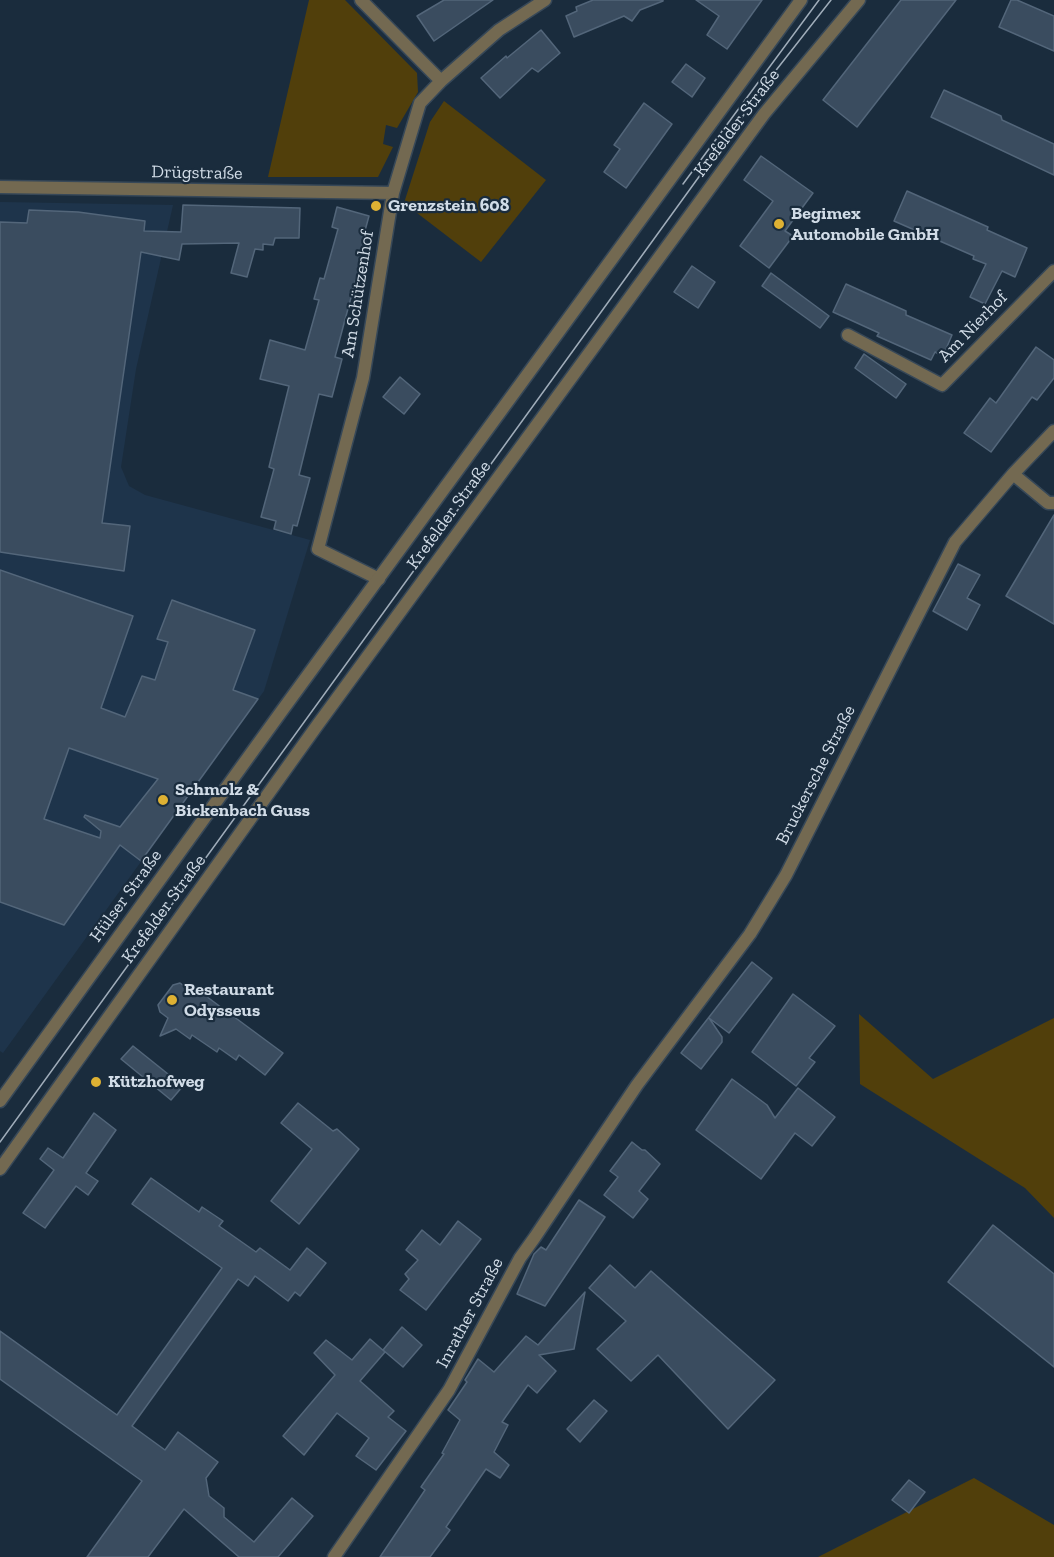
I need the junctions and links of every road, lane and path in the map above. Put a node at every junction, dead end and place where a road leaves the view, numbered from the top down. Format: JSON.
{"nodes":[{"id":1,"x":361,"y":0,"type":"edge"},
{"id":2,"x":545,"y":0,"type":"edge"},
{"id":3,"x":801,"y":0,"type":"edge"},
{"id":4,"x":859,"y":0,"type":"edge"},
{"id":5,"x":441,"y":81,"type":"junction"},
{"id":6,"x":0,"y":187,"type":"edge"},
{"id":7,"x":393,"y":193,"type":"junction"},
{"id":8,"x":1054,"y":271,"type":"edge"},
{"id":9,"x":848,"y":335,"type":"dead end"},
{"id":10,"x":1054,"y":431,"type":"edge"},
{"id":11,"x":1013,"y":474,"type":"junction"},
{"id":12,"x":1054,"y":503,"type":"edge"},
{"id":13,"x":379,"y":579,"type":"junction"},
{"id":14,"x":281,"y":712,"type":"joint"},
{"id":15,"x":637,"y":1085,"type":"joint"},
{"id":16,"x":0,"y":1101,"type":"edge"},
{"id":17,"x":0,"y":1169,"type":"edge"},
{"id":18,"x":334,"y":1557,"type":"edge"}],
"edges":[{"from":1,"to":5,"type":"street"},
{"from":2,"to":5,"type":"street","name":"Am Schützenhof"},
{"from":3,"to":13,"type":"street","name":"Krefelder Straße"},
{"from":4,"to":17,"type":"street","name":"Krefelder Straße"},
{"from":5,"to":7,"type":"street","name":"Am Schützenhof"},
{"from":6,"to":7,"type":"street","name":"Drügstraße"},
{"from":7,"to":13,"type":"street","name":"Am Schützenhof"},
{"from":8,"to":9,"type":"street","name":"Am Nierhof"},
{"from":10,"to":11,"type":"street","name":"Bruckersche Straße"},
{"from":11,"to":12,"type":"street"},
{"from":11,"to":15,"type":"street","name":"Bruckersche Straße"},
{"from":13,"to":14,"type":"street","name":"Krefelder Straße"},
{"from":14,"to":16,"type":"street","name":"Hülser Straße"},
{"from":15,"to":18,"type":"street","name":"Inrather Straße"}]}
